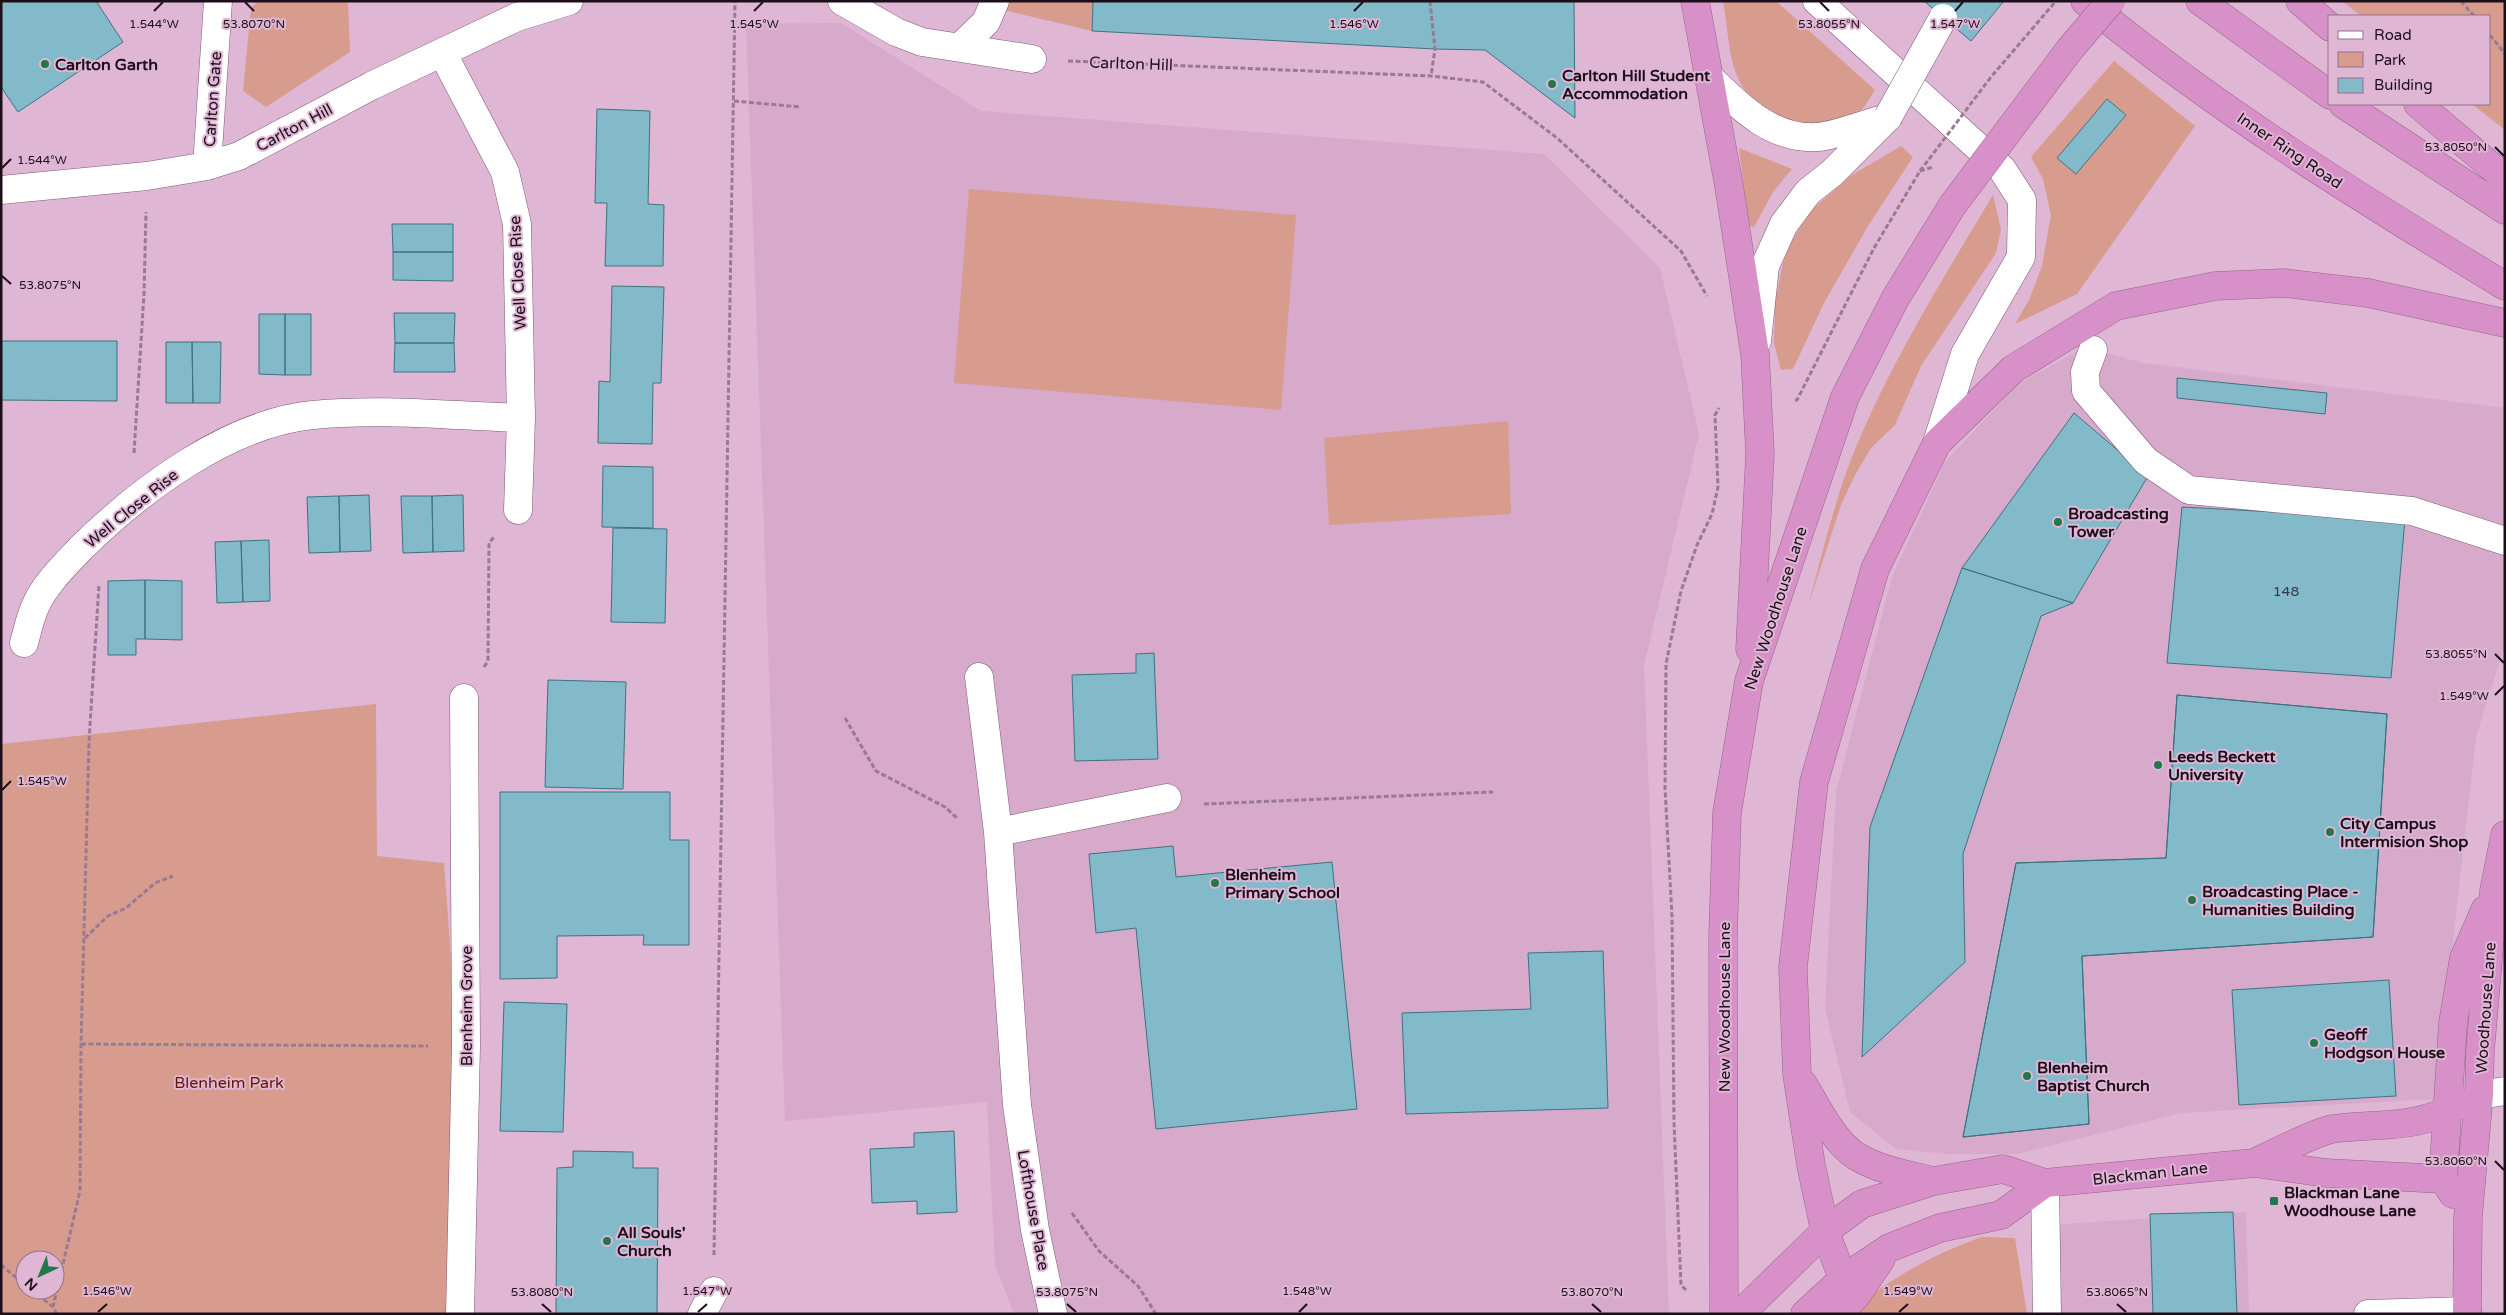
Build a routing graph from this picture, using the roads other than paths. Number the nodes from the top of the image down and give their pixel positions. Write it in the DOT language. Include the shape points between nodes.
graph roads {
  1 [pos="218,1"];
  2 [pos="569,1"];
  3 [pos="842,1"];
  4 [pos="995,1"];
  5 [pos="1694,1"];
  6 [pos="1817,1"];
  7 [pos="2085,1"];
  8 [pos="2111,1"];
  9 [pos="2200,1"];
  10 [pos="2300,1"];
  11 [pos="1943,18"];
  12 [pos="2328,25"];
  13 [pos="960,47"];
  14 [pos="443,54"];
  15 [pos="1032,59"];
  16 [pos="1710,78"];
  17 [pos="2328,94"];
  18 [pos="2345,105"];
  19 [pos="2419,105"];
  20 [pos="1888,118"];
  21 [pos="207,166"];
  22 [pos="2505,178"];
  23 [pos="1,190"];
  24 [pos="2505,210"];
  25 [pos="2505,286"];
  26 [pos="2505,323"];
  27 [pos="2093,350"];
  28 [pos="1755,354"];
  29 [pos="522,418"];
  30 [pos="1937,443"];
  31 [pos="518,510"];
  32 [pos="2505,541"];
  33 [pos="24,643"];
  34 [pos="978,677"];
  35 [pos="1749,681"];
  36 [pos="464,698"];
  37 [pos="1167,798"];
  38 [pos="2505,835"];
  39 [pos="999,844"];
  40 [pos="2494,891"];
  41 [pos="1797,1074"];
  42 [pos="2492,1093"];
  43 [pos="2448,1112"];
  44 [pos="2254,1163"];
  45 [pos="2443,1179"];
  46 [pos="1934,1181"];
  47 [pos="2045,1184"];
  48 [pos="2468,1217"];
  49 [pos="1825,1231"];
  50 [pos="1889,1248"];
  51 [pos="1842,1279"];
  52 [pos="2467,1312"];
  53 [pos="460,1314"];
  54 [pos="1053,1314"];
  55 [pos="1724,1314"];
  56 [pos="1740,1314"];
  57 [pos="1806,1314"];
  58 [pos="1837,1314"];
  59 [pos="2047,1314"];
  60 [pos="2368,1314"];
  1 -- 21 [label="street, Carlton Gate"];
  2 -- 14 [label="street, Carlton Hill" via="517,17"];
  3 -- 13 [label="street" via="896,32 922,42"];
  4 -- 13 [label="street" via="986,22"];
  5 -- 16 [label="highway"];
  6 -- 30 [label="street" via="2002,169 2022,200 2021,257 1966,354"];
  7 -- 25 [label="highway, Inner Ring Road" via="2140,46 2300,158"];
  8 -- 35 [label="highway, New Woodhouse Lane, bridge" via="2070,49 1952,206 1895,299 1845,397"];
  9 -- 17 [label="highway"];
  10 -- 12 [label="highway"];
  11 -- 20 [label="street, bridge"];
  13 -- 15 [label="street"];
  14 -- 21 [label="street, Carlton Hill" via="371,86 239,156"];
  14 -- 29 [label="street, Well Close Rise" via="505,172 518,224"];
  16 -- 20 [label="street" via="1746,112 1785,134 1817,137"];
  16 -- 28 [label="highway"];
  18 -- 24 [label="highway"];
  19 -- 22 [label="highway"];
  20 -- 28 [label="street" via="1808,192 1784,224 1765,266"];
  21 -- 23 [label="street, Carlton Hill" via="146,176"];
  26 -- 30 [label="highway" via="2368,294 2284,283 2215,286 2116,306 2014,369"];
  27 -- 32 [label="street" via="2085,372 2086,391 2146,461 2189,490 2412,511"];
  28 -- 35 [label="highway" via="1760,454"];
  29 -- 31 [label="street, Well Close Rise"];
  29 -- 33 [label="street, Well Close Rise" via="390,412 312,415 252,429 178,468 102,527 62,567 35,606"];
  30 -- 41 [label="highway" via="1874,570 1814,782 1793,967"];
  34 -- 39 [label="street, Lofthouse Place"];
  35 -- 55 [label="highway, New Woodhouse Lane" via="1727,823 1723,936"];
  36 -- 53 [label="street, Blenheim Grove" via="466,1046"];
  37 -- 39 [label="street"];
  38 -- 40 [label="highway, Woodhouse Lane"];
  39 -- 54 [label="street, Lofthouse Place" via="1017,1106 1035,1230"];
  40 -- 42 [label="highway, Woodhouse Lane" via="2480,1052"];
  40 -- 43 [label="highway, Woodhouse Lane" via="2464,958 2453,1023"];
  41 -- 46 [label="highway" via="1834,1134 1855,1155 1882,1168"];
  41 -- 49 [label="highway"];
  42 -- 43 [label="highway, Woodhouse Lane"];
  42 -- 48 [label="highway, Woodhouse Lane"];
  43 -- 44 [label="highway, Blackman Lane" via="2412,1124 2330,1129"];
  43 -- 45 [label="highway, Woodhouse Lane"];
  44 -- 45 [label="highway, Blackman Lane" via="2326,1172"];
  44 -- 47 [label="highway, Blackman Lane"];
  45 -- 48 [label="highway"];
  46 -- 47 [label="highway, Blackman Lane" via="2003,1170"];
  46 -- 49 [label="highway, Blackman Lane" via="1862,1204"];
  47 -- 50 [label="highway, Blackman Lane" via="2001,1215 1940,1228"];
  47 -- 59 [label="street"];
  48 -- 52 [label="highway, Woodhouse Lane"];
  49 -- 51 [label="highway"];
  49 -- 56 [label="highway, Blackman Lane"];
  50 -- 51 [label="highway, Blackman Lane"];
  50 -- 58 [label="highway" via="1856,1296"];
  51 -- 57 [label="highway, Blackman Lane"];
  52 -- 60 [label="street"];
}
